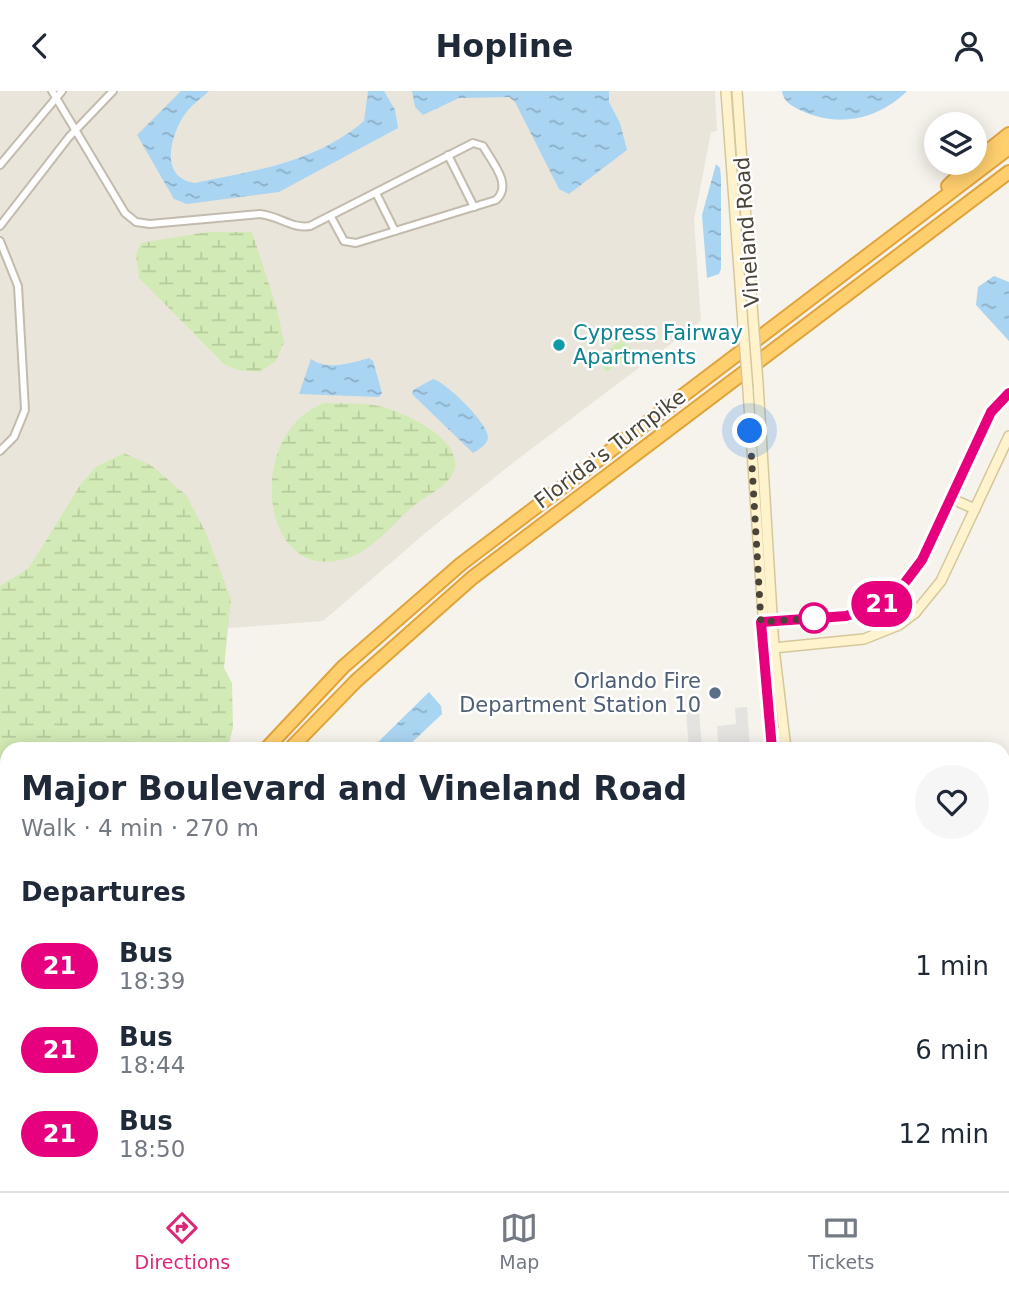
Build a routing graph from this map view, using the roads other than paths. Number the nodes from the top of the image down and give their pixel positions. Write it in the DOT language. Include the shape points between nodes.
graph roads {
  1 [pos="113,91"];
  2 [pos="726,91"];
  3 [pos="737,91"];
  4 [pos="57,93"];
  5 [pos="727,113"];
  6 [pos="738,113"];
  7 [pos="75,131"];
  8 [pos="1009,134"];
  9 [pos="1009,148"];
  10 [pos="987,152"];
  11 [pos="448,155"];
  12 [pos="0,165"];
  13 [pos="1009,172"];
  14 [pos="961,175"];
  15 [pos="376,193"];
  16 [pos="474,207"];
  17 [pos="331,217"];
  18 [pos="915,219"];
  19 [pos="0,226"];
  20 [pos="395,231"];
  21 [pos="0,241"];
  22 [pos="1009,393"];
  23 [pos="1009,436"];
  24 [pos="0,451"];
  25 [pos="950,498"];
  26 [pos="975,509"];
  27 [pos="897,593"];
  28 [pos="915,613"];
  29 [pos="772,621"];
  30 [pos="761,622"];
  31 [pos="774,648"];
  32 [pos="763,649"];
  33 [pos="767,699"];
  34 [pos="272,742"];
  35 [pos="297,742"];
  36 [pos="771,742"];
  37 [pos="776,742"];
  38 [pos="785,742"];
  1 -- 7 [label="street"];
  2 -- 5 [label="street, Vineland Road"];
  3 -- 6 [label="street, Vineland Road"];
  4 -- 7 [label="street"];
  4 -- 12 [label="street"];
  5 -- 6 [label="street"];
  5 -- 30 [label="street, Vineland Road, bridge"];
  6 -- 29 [label="street, Vineland Road, bridge"];
  7 -- 17 [label="street" via="125,213 136,222 260,214 302,227"];
  7 -- 19 [label="street"];
  8 -- 10 [label="highway"];
  9 -- 18 [label="highway, Florida's Turnpike"];
  11 -- 15 [label="street"];
  11 -- 16 [label="street"];
  11 -- 16 [label="street" via="478,143 503,182 500,197"];
  13 -- 35 [label="highway, Florida's Turnpike" via="472,579 355,681"];
  14 -- 18 [label="highway"];
  15 -- 17 [label="street"];
  15 -- 20 [label="street"];
  16 -- 20 [label="street"];
  17 -- 20 [label="street" via="349,243"];
  18 -- 34 [label="highway, Florida's Turnpike" via="460,564 343,667"];
  21 -- 24 [label="street" via="18,286 25,410 14,437"];
  22 -- 25 [label="street" via="991,412"];
  23 -- 26 [label="street"];
  25 -- 26 [label="street"];
  25 -- 27 [label="street" via="922,560"];
  26 -- 28 [label="street" via="941,581"];
  27 -- 28 [label="street"];
  27 -- 29 [label="street" via="883,604 846,616"];
  28 -- 31 [label="street" via="864,639"];
  29 -- 30 [label="street"];
  29 -- 31 [label="street, Vineland Road"];
  30 -- 32 [label="street, Vineland Road"];
  31 -- 32 [label="street"];
  31 -- 38 [label="street, Vineland Road"];
  32 -- 33 [label="street, Vineland Road"];
  33 -- 36 [label="street, Vineland Road"];
  33 -- 37 [label="street"];
}
